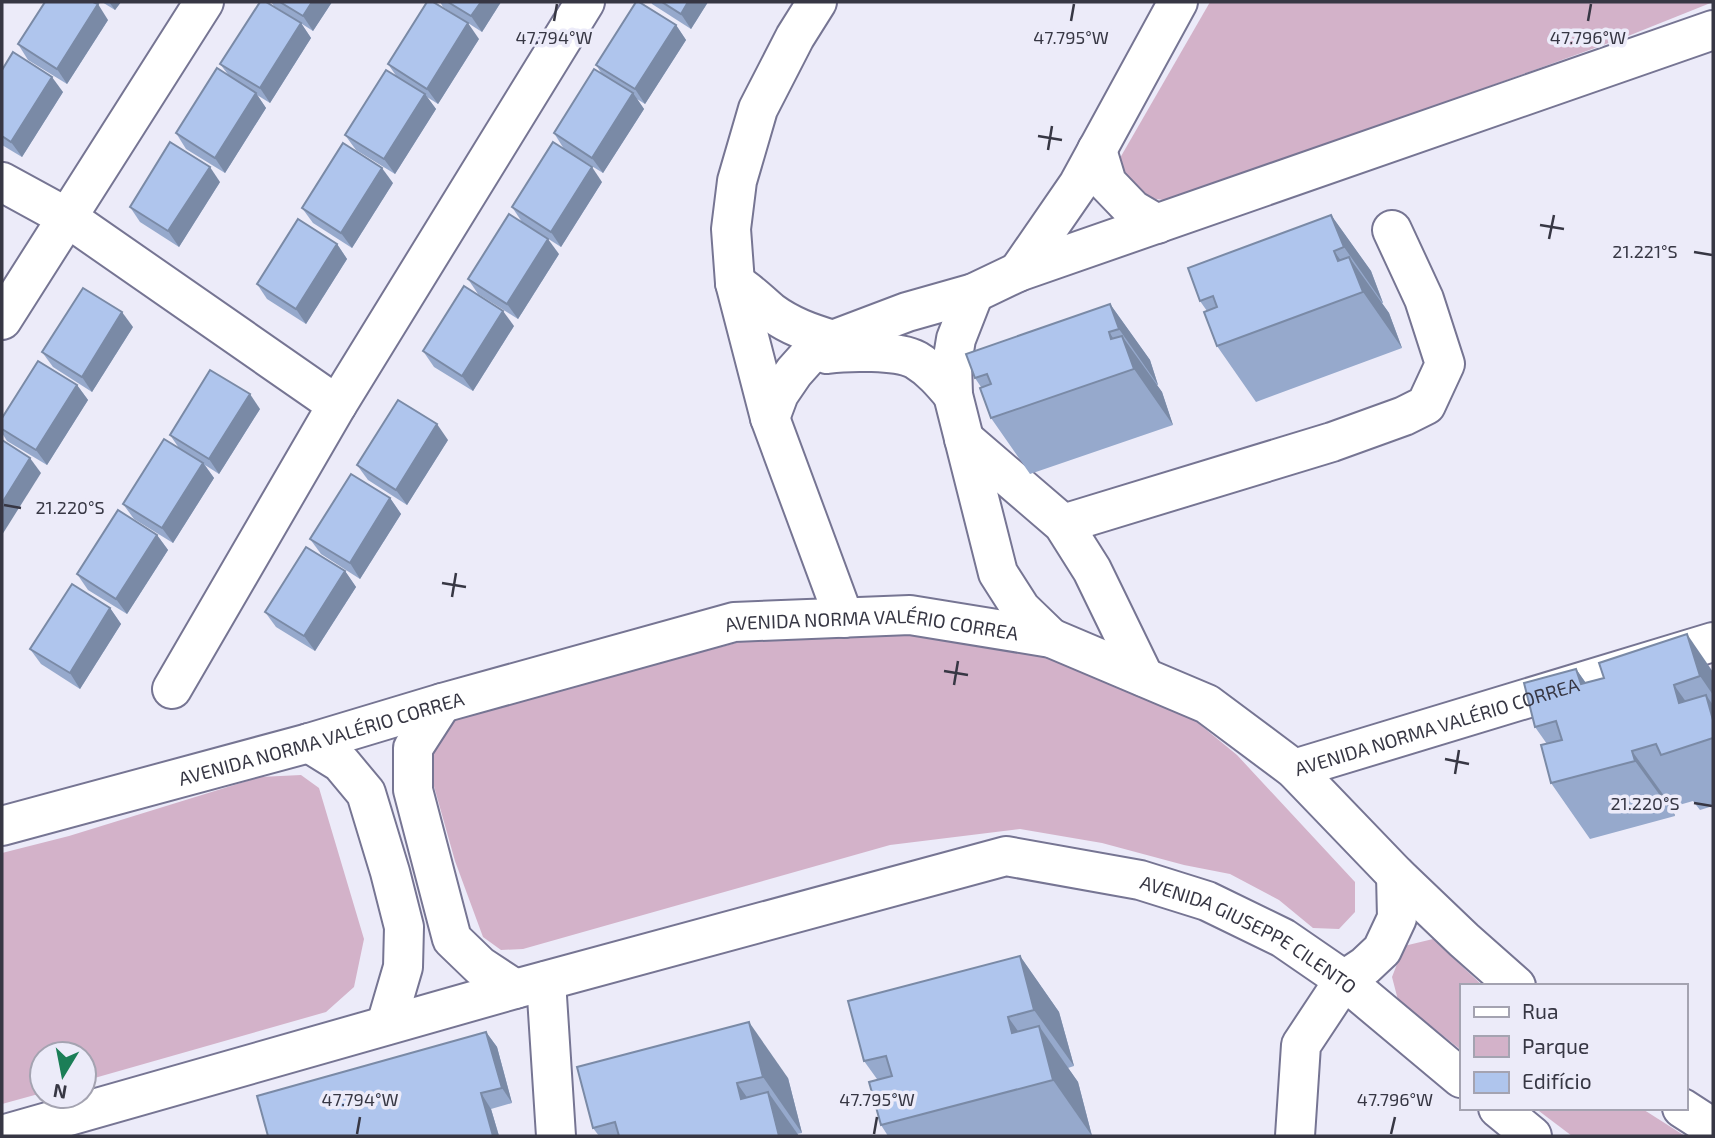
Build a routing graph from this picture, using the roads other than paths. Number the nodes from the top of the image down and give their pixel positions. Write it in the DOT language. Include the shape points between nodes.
graph roads {
  1 [pos="204,2"];
  2 [pos="584,2"];
  3 [pos="817,2"];
  4 [pos="1178,2"];
  5 [pos="1713,30"];
  6 [pos="1097,150"];
  7 [pos="2,182"];
  8 [pos="68,218"];
  9 [pos="1157,224"];
  10 [pos="1392,230"];
  11 [pos="1018,272"];
  12 [pos="736,283"];
  13 [pos="974,293"];
  14 [pos="2,320"];
  15 [pos="819,349"];
  16 [pos="953,395"];
  17 [pos="337,405"];
  18 [pos="770,418"];
  19 [pos="964,439"];
  20 [pos="1063,524"];
  21 [pos="844,618"];
  22 [pos="1051,638"];
  23 [pos="1713,642"];
  24 [pos="1144,677"];
  25 [pos="172,689"];
  26 [pos="442,703"];
  27 [pos="309,743"];
  28 [pos="1294,769"];
  29 [pos="2,826"];
  30 [pos="1396,875"];
  31 [pos="1344,980"];
  32 [pos="1514,984"];
  33 [pos="531,985"];
  34 [pos="386,1026"];
  35 [pos="1460,1076"];
  36 [pos="1500,1110"];
  37 [pos="1685,1110"];
  38 [pos="1713,1128"];
  39 [pos="2,1135"];
  40 [pos="556,1136"];
  41 [pos="1295,1136"];
  42 [pos="1532,1136"];
  1 -- 8 [label="street"];
  2 -- 17 [label="street"];
  3 -- 12 [label="street" via="758,109 747,145 731,229"];
  4 -- 6 [label="street"];
  5 -- 9 [label="street"];
  6 -- 9 [label="street" via="1107,183 1133,210"];
  6 -- 11 [label="street"];
  7 -- 8 [label="street"];
  8 -- 14 [label="street"];
  8 -- 17 [label="street"];
  9 -- 11 [label="street"];
  10 -- 20 [label="street" via="1424,299 1444,365 1426,405 1332,442"];
  11 -- 13 [label="street"];
  12 -- 15 [label="street"];
  12 -- 18 [label="street"];
  13 -- 15 [label="street" via="907,312"];
  13 -- 16 [label="street" via="956,339"];
  15 -- 16 [label="street" via="832,354 874,352 914,359"];
  15 -- 18 [label="street" via="779,394"];
  16 -- 19 [label="street"];
  17 -- 25 [label="street"];
  18 -- 21 [label="street"];
  19 -- 20 [label="street"];
  19 -- 22 [label="street" via="998,573 1021,608"];
  20 -- 24 [label="street" via="1092,570"];
  21 -- 22 [label="street, AVENIDA NORMA VALÉRIO CORREA" via="909,615"];
  21 -- 26 [label="street, AVENIDA NORMA VALÉRIO CORREA" via="734,622"];
  22 -- 24 [label="street, AVENIDA NORMA VALÉRIO CORREA"];
  23 -- 28 [label="street, AVENIDA NORMA VALÉRIO CORREA"];
  24 -- 28 [label="street, AVENIDA NORMA VALÉRIO CORREA" via="1207,704"];
  26 -- 27 [label="street, AVENIDA NORMA VALÉRIO CORREA"];
  26 -- 33 [label="street" via="414,748 413,790 452,939 480,967"];
  27 -- 29 [label="street, AVENIDA NORMA VALÉRIO CORREA"];
  27 -- 34 [label="street" via="341,763 366,793 393,883 404,927 403,967"];
  28 -- 30 [label="street"];
  30 -- 31 [label="street" via="1397,918 1382,950"];
  30 -- 32 [label="street"];
  31 -- 33 [label="street, AVENIDA GIUSEPPE CILENTO" via="1283,938 1207,901 1140,880 1006,856"];
  31 -- 35 [label="street, AVENIDA GIUSEPPE CILENTO"];
  31 -- 41 [label="street" via="1301,1045"];
  33 -- 34 [label="street"];
  33 -- 40 [label="street"];
  34 -- 39 [label="street"];
  36 -- 42 [label="street"];
  37 -- 38 [label="street"];
}
